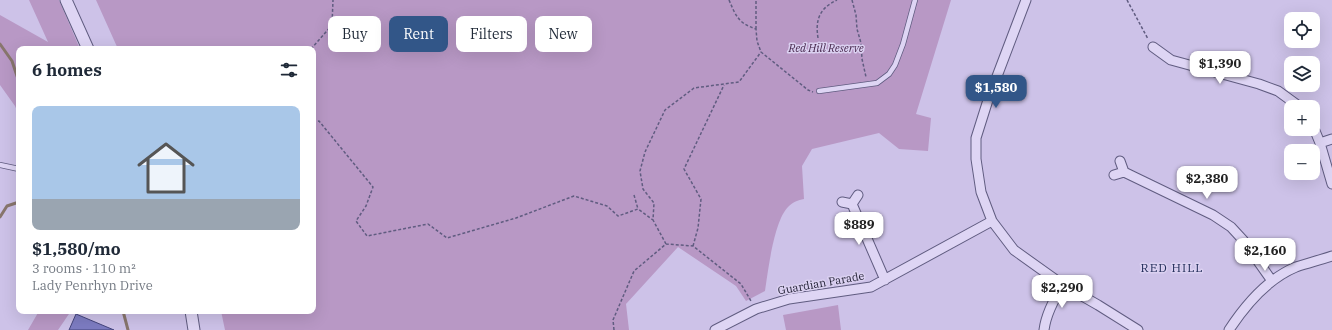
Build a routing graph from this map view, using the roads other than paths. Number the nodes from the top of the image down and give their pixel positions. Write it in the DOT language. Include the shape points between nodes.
graph roads {
  1 [pos="66,0"];
  2 [pos="915,0"];
  3 [pos="1026,0"];
  4 [pos="87,46"];
  5 [pos="1153,47"];
  6 [pos="819,91"];
  7 [pos="1290,100"];
  8 [pos="1317,136"];
  9 [pos="1332,139"];
  10 [pos="1320,143"];
  11 [pos="1120,161"];
  12 [pos="0,165"];
  13 [pos="16,168"];
  14 [pos="1124,172"];
  15 [pos="1114,175"];
  16 [pos="1332,184"];
  17 [pos="858,195"];
  18 [pos="842,202"];
  19 [pos="852,204"];
  20 [pos="992,222"];
  21 [pos="1332,256"];
  22 [pos="885,280"];
  23 [pos="1272,280"];
  24 [pos="1063,286"];
  25 [pos="191,314"];
  26 [pos="194,330"];
  27 [pos="715,330"];
  28 [pos="1044,330"];
  29 [pos="1138,330"];
  30 [pos="1229,330"];
  1 -- 4 [label="street"];
  2 -- 6 [label="lane" via="895,65 889,74 877,83"];
  3 -- 20 [label="street" via="976,138 981,192"];
  5 -- 7 [label="street" via="1171,60 1259,84 1278,91"];
  8 -- 10 [label="street"];
  9 -- 10 [label="street"];
  10 -- 16 [label="street"];
  11 -- 14 [label="street"];
  12 -- 13 [label="lane"];
  14 -- 15 [label="street"];
  14 -- 23 [label="street" via="1213,215 1231,227"];
  17 -- 19 [label="street"];
  18 -- 19 [label="street"];
  19 -- 22 [label="street"];
  20 -- 22 [label="street, Guardian Parade"];
  20 -- 24 [label="street" via="1014,250"];
  21 -- 23 [label="street" via="1296,267"];
  22 -- 27 [label="street, Guardian Parade" via="871,287 789,300 756,309"];
  23 -- 30 [label="street" via="1254,297"];
  24 -- 28 [label="street" via="1055,298"];
  24 -- 29 [label="street"];
  25 -- 26 [label="street"];
}
